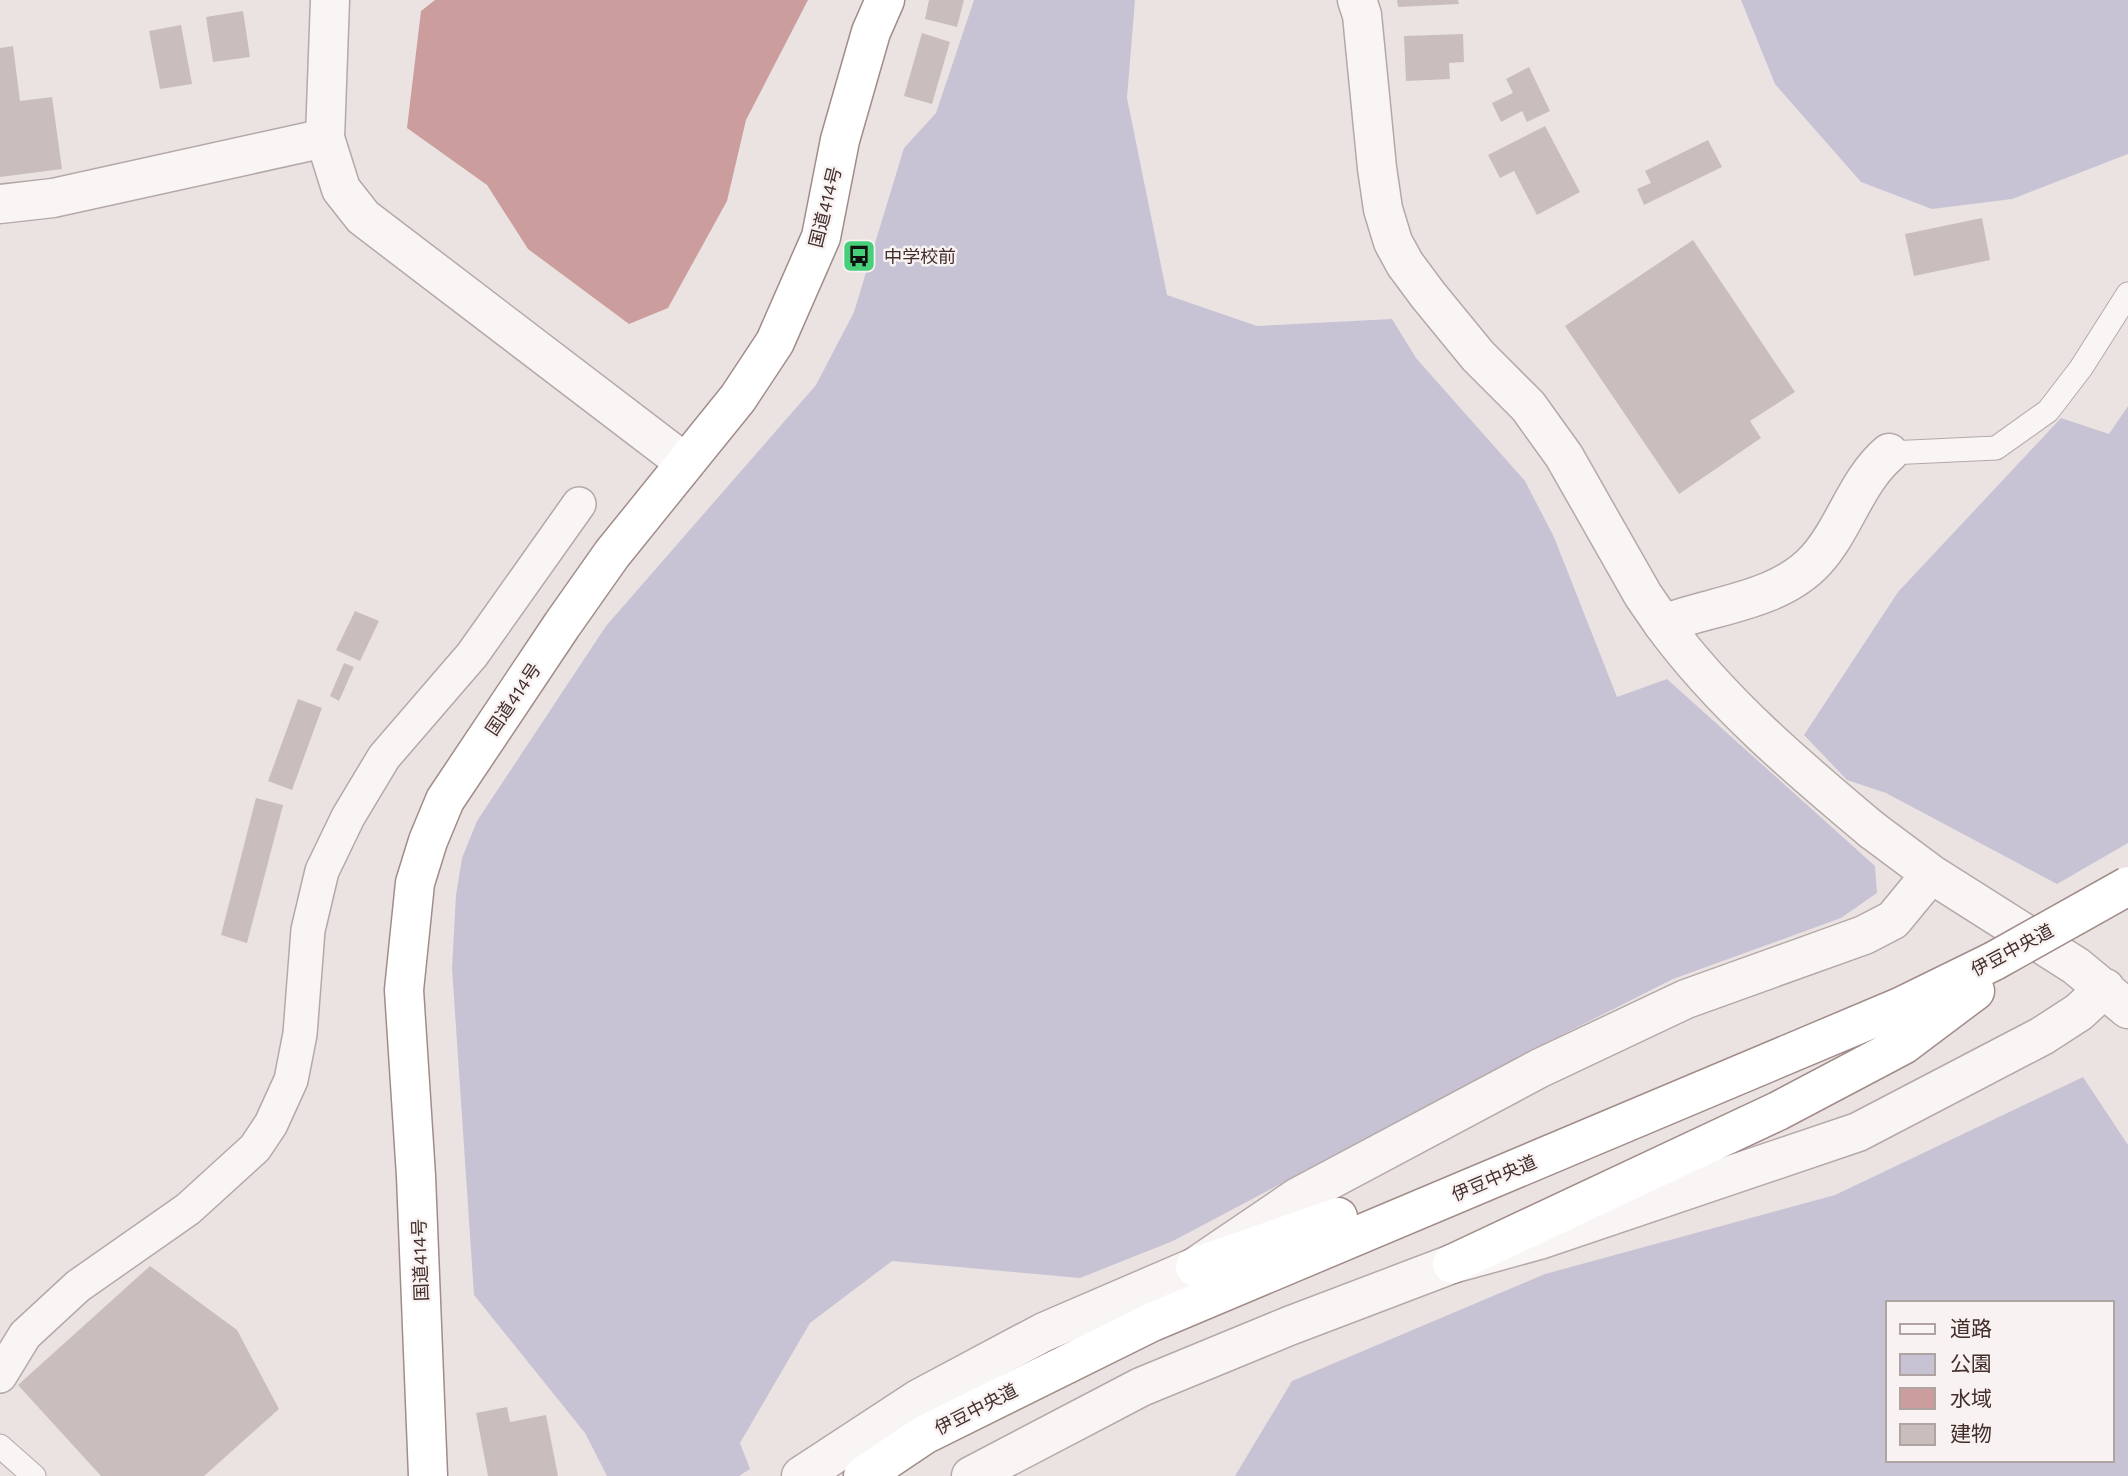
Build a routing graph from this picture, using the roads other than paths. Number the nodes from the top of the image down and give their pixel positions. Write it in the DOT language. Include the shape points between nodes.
graph roads {
  1 [pos="330,0"];
  2 [pos="885,0"];
  3 [pos="1357,0"];
  4 [pos="325,138"];
  5 [pos="0,204"];
  6 [pos="2128,294"];
  7 [pos="1889,453"];
  8 [pos="684,462"];
  9 [pos="579,504"];
  10 [pos="1663,624"];
  11 [pos="1931,874"];
  12 [pos="2128,886"];
  13 [pos="2128,905"];
  14 [pos="1992,975"];
  15 [pos="2116,999"];
  16 [pos="1726,1081"];
  17 [pos="1452,1264"];
  18 [pos="1195,1266"];
  19 [pos="0,1376"];
  20 [pos="0,1446"];
  21 [pos="34,1476"];
  22 [pos="428,1476"];
  23 [pos="801,1476"];
  24 [pos="863,1476"];
  25 [pos="901,1476"];
  26 [pos="971,1476"];
  1 -- 4 [label="street"];
  2 -- 8 [label="highway, 国道414号" via="871,32 840,140 816,249 775,342 738,398"];
  3 -- 10 [label="street" via="1381,195 1393,242 1428,295 1528,407 1564,456"];
  4 -- 5 [label="street" via="53,198"];
  4 -- 8 [label="street" via="341,189 363,217"];
  6 -- 7 [label="lane" via="2048,411 1996,448"];
  7 -- 10 [label="street" via="1875,465 1816,560 1794,580 1764,594"];
  8 -- 22 [label="highway, 国道414号" via="612,554 444,800 415,883 404,990"];
  9 -- 19 [label="street" via="472,655 384,757 348,817 319,883 308,930 298,1046 291,1080 271,1124 255,1148 188,1209 78,1286 25,1335"];
  10 -- 11 [label="street" via="1688,658 1779,748 1872,830"];
  11 -- 15 [label="street" via="2076,965"];
  11 -- 18 [label="street" via="1893,920 1617,1029 1298,1197"];
  12 -- 14 [label="highway, 伊豆中央道, bridge"];
  13 -- 14 [label="highway, 伊豆中央道"];
  14 -- 16 [label="highway, 伊豆中央道" via="1900,1007"];
  14 -- 17 [label="highway" via="1903,1045 1847,1075"];
  14 -- 25 [label="highway, 伊豆中央道" via="1114,1359"];
  15 -- 17 [label="street" via="2079,1012 2042,1036 1857,1132 1539,1240"];
  16 -- 18 [label="highway" via="1553,1133 1377,1203"];
  16 -- 24 [label="highway, 伊豆中央道" via="1152,1322 924,1435"];
  17 -- 26 [label="street" via="1141,1387"];
  18 -- 23 [label="street" via="1044,1332 920,1398"];
  20 -- 21 [label="lane"];
}
